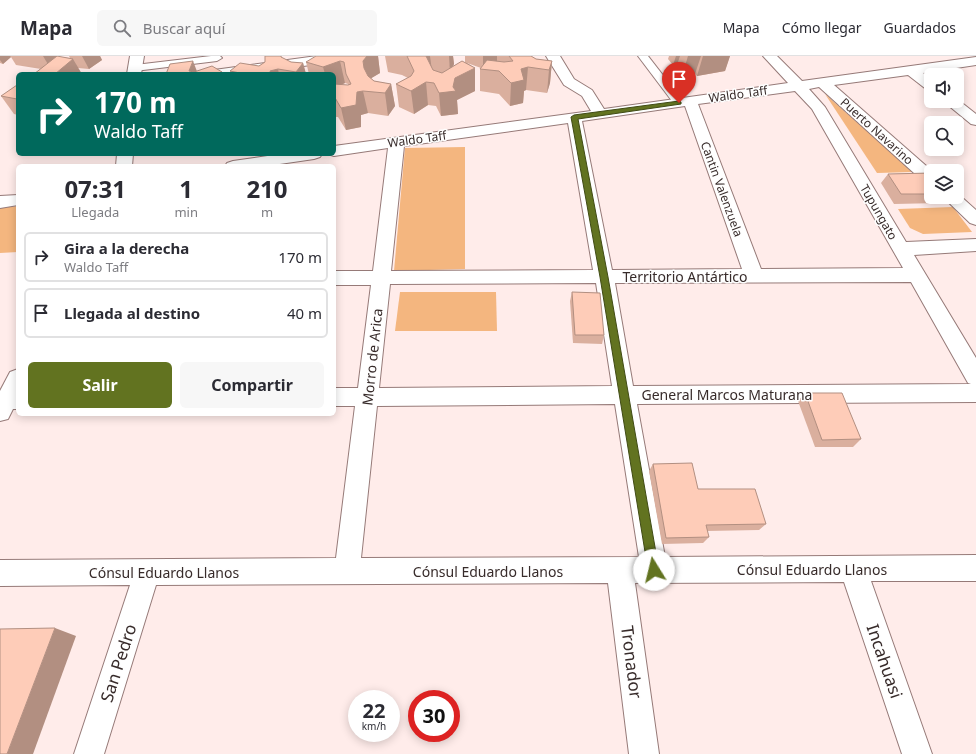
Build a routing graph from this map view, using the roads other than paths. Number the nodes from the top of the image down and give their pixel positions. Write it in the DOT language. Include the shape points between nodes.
graph roads {
  1 [pos="347,56"];
  2 [pos="553,56"];
  3 [pos="643,56"];
  4 [pos="770,56"];
  5 [pos="216,58"];
  6 [pos="976,61"];
  7 [pos="135,66"];
  8 [pos="912,66"];
  9 [pos="229,72"];
  10 [pos="924,79"];
  11 [pos="822,83"];
  12 [pos="799,86"];
  13 [pos="684,102"];
  14 [pos="959,108"];
  15 [pos="600,114"];
  16 [pos="574,117"];
  17 [pos="976,121"];
  18 [pos="397,142"];
  19 [pos="336,151"];
  20 [pos="300,156"];
  21 [pos="246,164"];
  22 [pos="924,173"];
  23 [pos="16,200"];
  24 [pos="0,202"];
  25 [pos="959,204"];
  26 [pos="976,219"];
  27 [pos="976,245"];
  28 [pos="900,249"];
  29 [pos="916,275"];
  30 [pos="754,276"];
  31 [pos="604,277"];
  32 [pos="336,278"];
  33 [pos="381,278"];
  34 [pos="976,377"];
  35 [pos="16,382"];
  36 [pos="976,392"];
  37 [pos="624,395"];
  38 [pos="367,397"];
  39 [pos="336,398"];
  40 [pos="6,403"];
  41 [pos="853,568"];
  42 [pos="976,568"];
  43 [pos="620,570"];
  44 [pos="654,570"];
  45 [pos="148,572"];
  46 [pos="347,572"];
  47 [pos="0,574"];
  48 [pos="89,754"];
  49 [pos="644,754"];
  50 [pos="917,754"];
  1 -- 9 [label="street"];
  2 -- 15 [label="street" via="569,82 586,93"];
  3 -- 13 [label="lane"];
  4 -- 12 [label="street, Tupungato"];
  5 -- 7 [label="lane"];
  6 -- 8 [label="street, Waldo Taff"];
  8 -- 10 [label="street"];
  8 -- 11 [label="street, Waldo Taff"];
  11 -- 12 [label="street, Waldo Taff"];
  11 -- 22 [label="street, Puerto Navarino"];
  12 -- 13 [label="street, Waldo Taff"];
  12 -- 28 [label="street, Tupungato" via="818,107"];
  13 -- 15 [label="street, Waldo Taff"];
  13 -- 30 [label="street, Cantin Valenzuela"];
  14 -- 17 [label="street"];
  15 -- 16 [label="street, Waldo Taff"];
  16 -- 18 [label="street, Waldo Taff"];
  16 -- 31 [label="street"];
  18 -- 19 [label="street, Waldo Taff"];
  18 -- 33 [label="street, Morro de Arica"];
  20 -- 21 [label="street"];
  23 -- 24 [label="street"];
  25 -- 26 [label="street"];
  27 -- 28 [label="street"];
  28 -- 29 [label="street, Tupungato"];
  29 -- 30 [label="street, Territorio Antártico"];
  29 -- 34 [label="street, Tupungato"];
  30 -- 31 [label="street, Territorio Antártico"];
  31 -- 33 [label="street, Territorio Antártico"];
  31 -- 37 [label="street"];
  32 -- 33 [label="street, Territorio Antártico"];
  33 -- 38 [label="street, Morro de Arica"];
  35 -- 40 [label="street"];
  36 -- 37 [label="street, General Marcos Maturana"];
  37 -- 38 [label="street, General Marcos Maturana"];
  37 -- 44 [label="street"];
  38 -- 39 [label="street, General Marcos Maturana"];
  38 -- 46 [label="street, Morro de Arica"];
  41 -- 42 [label="street, Cónsul Eduardo Llanos"];
  41 -- 44 [label="street, Cónsul Eduardo Llanos"];
  41 -- 50 [label="street, Incahuasi"];
  43 -- 44 [label="street, Cónsul Eduardo Llanos"];
  43 -- 46 [label="street, Cónsul Eduardo Llanos"];
  43 -- 49 [label="street, Tronador"];
  45 -- 46 [label="street, Cónsul Eduardo Llanos"];
  45 -- 47 [label="street, Cónsul Eduardo Llanos"];
  45 -- 48 [label="street, San Pedro"];
}
